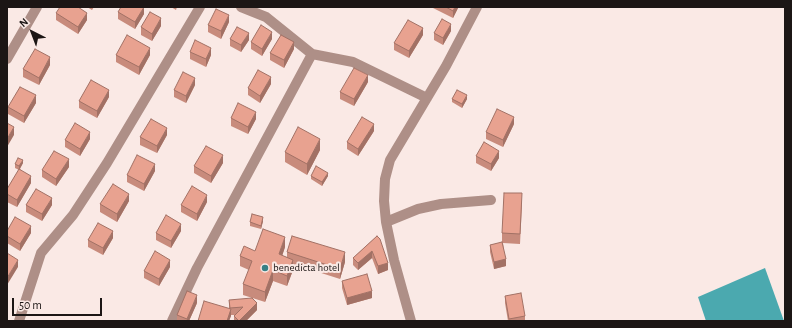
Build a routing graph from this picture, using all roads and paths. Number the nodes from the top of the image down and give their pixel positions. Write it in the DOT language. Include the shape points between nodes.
graph roads {
  1 [pos="37,7"];
  2 [pos="200,7"];
  3 [pos="241,7"];
  4 [pos="477,7"];
  5 [pos="312,54"];
  6 [pos="7,59"];
  7 [pos="426,98"];
  8 [pos="491,200"];
  9 [pos="386,222"];
  10 [pos="19,321"];
  11 [pos="172,321"];
  12 [pos="411,321"];
  1 -- 6 [label="street"];
  2 -- 10 [label="street" via="107,163 73,215 41,253"];
  3 -- 5 [label="street" via="266,18"];
  4 -- 7 [label="street"];
  5 -- 7 [label="street" via="353,62"];
  5 -- 11 [label="street" via="201,261"];
  7 -- 9 [label="street" via="390,160 385,179"];
  8 -- 9 [label="street" via="441,204 418,209"];
  9 -- 12 [label="street"];
}
